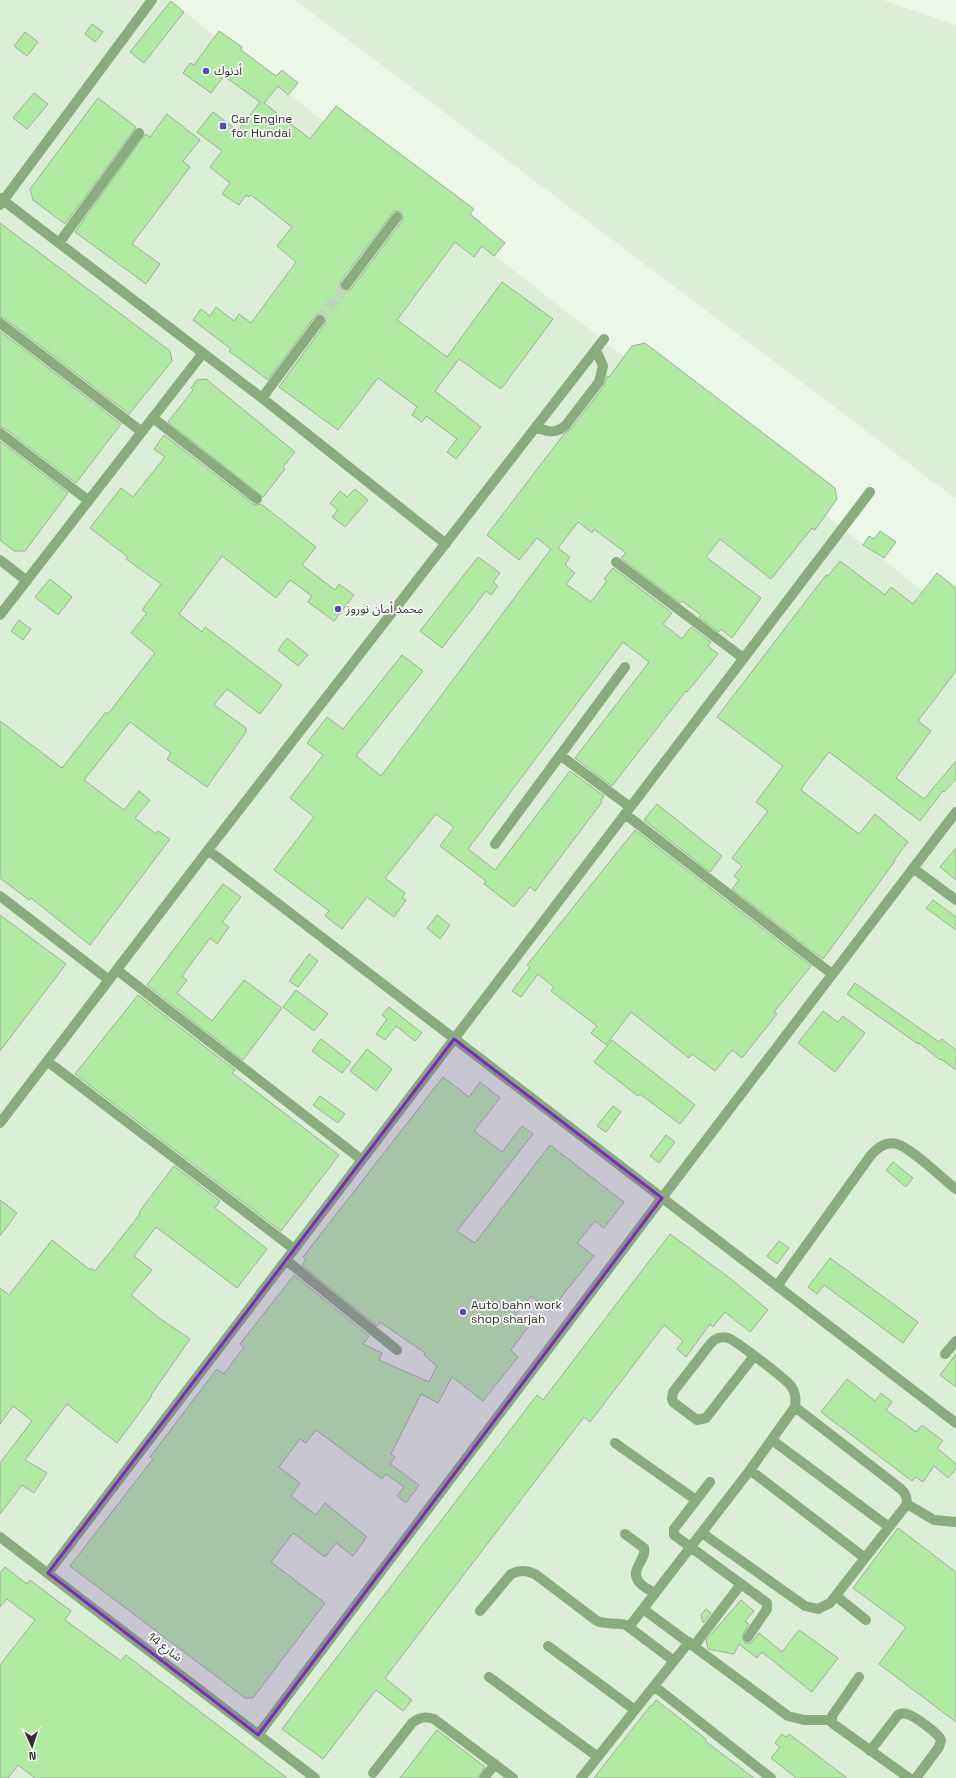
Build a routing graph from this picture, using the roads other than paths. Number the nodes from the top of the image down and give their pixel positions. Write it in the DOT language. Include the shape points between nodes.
graph roads {
  1 [pos="152,0"];
  2 [pos="139,133"];
  3 [pos="1,201"];
  4 [pos="397,217"];
  5 [pos="59,243"];
  6 [pos="346,285"];
  7 [pos="320,320"];
  8 [pos="0,323"];
  9 [pos="604,339"];
  10 [pos="596,350"];
  11 [pos="203,353"];
  12 [pos="262,398"];
  13 [pos="153,418"];
  14 [pos="536,428"];
  15 [pos="142,432"];
  16 [pos="0,433"];
  17 [pos="870,492"];
  18 [pos="257,500"];
  19 [pos="89,501"];
  20 [pos="446,544"];
  21 [pos="0,560"];
  22 [pos="616,562"];
  23 [pos="27,581"];
  24 [pos="0,615"];
  25 [pos="743,658"];
  26 [pos="625,667"];
  27 [pos="560,755"];
  28 [pos="627,811"];
  29 [pos="956,812"];
  30 [pos="495,844"];
  31 [pos="208,850"];
  32 [pos="913,868"];
  33 [pos="0,896"];
  34 [pos="956,900"];
  35 [pos="117,970"];
  36 [pos="832,974"];
  37 [pos="109,980"];
  38 [pos="454,1039"];
  39 [pos="47,1061"];
  40 [pos="0,1123"];
  41 [pos="362,1160"];
  42 [pos="956,1189"];
  43 [pos="662,1198"];
  44 [pos="294,1249"];
  45 [pos="286,1260"];
  46 [pos="777,1286"];
  47 [pos="956,1341"];
  48 [pos="397,1350"];
  49 [pos="945,1354"];
  50 [pos="754,1356"];
  51 [pos="795,1407"];
  52 [pos="956,1424"];
  53 [pos="772,1440"];
  54 [pos="615,1442"];
  55 [pos="750,1470"];
  56 [pos="710,1482"];
  57 [pos="696,1500"];
  58 [pos="907,1504"];
  59 [pos="956,1522"];
  60 [pos="889,1527"];
  61 [pos="702,1533"];
  62 [pos="625,1534"];
  63 [pos="0,1537"];
  64 [pos="690,1548"];
  65 [pos="865,1558"];
  66 [pos="48,1573"];
  67 [pos="741,1584"];
  68 [pos="655,1594"];
  69 [pos="836,1596"];
  70 [pos="644,1609"];
  71 [pos="480,1611"];
  72 [pos="866,1620"];
  73 [pos="630,1627"];
  74 [pos="748,1637"];
  75 [pos="691,1644"];
  76 [pos="548,1646"];
  77 [pos="674,1661"];
  78 [pos="489,1677"];
  79 [pos="859,1677"];
  80 [pos="654,1686"];
  81 [pos="635,1710"];
  82 [pos="831,1720"];
  83 [pos="258,1735"];
  84 [pos="870,1751"];
  85 [pos="598,1757"];
  86 [pos="495,1764"];
  87 [pos="374,1773"];
  88 [pos="314,1778"];
  89 [pos="484,1778"];
  90 [pos="513,1778"];
  91 [pos="581,1778"];
  92 [pos="771,1778"];
  93 [pos="909,1778"];
  94 [pos="916,1778"];
  1 -- 3 [label="street"];
  2 -- 5 [label="street"];
  3 -- 5 [label="street"];
  4 -- 6 [label="street"];
  5 -- 11 [label="street"];
  7 -- 12 [label="street"];
  8 -- 15 [label="street"];
  9 -- 10 [label="street"];
  10 -- 14 [label="street"];
  10 -- 14 [label="street" via="603,366 601,378 566,426 552,433"];
  11 -- 12 [label="street"];
  11 -- 13 [label="street"];
  12 -- 20 [label="street"];
  13 -- 15 [label="street"];
  13 -- 18 [label="street"];
  14 -- 20 [label="street"];
  15 -- 19 [label="street"];
  16 -- 19 [label="street"];
  17 -- 25 [label="street"];
  19 -- 23 [label="street"];
  20 -- 31 [label="street"];
  21 -- 23 [label="street"];
  22 -- 25 [label="street"];
  23 -- 24 [label="street"];
  25 -- 28 [label="street"];
  26 -- 27 [label="street"];
  27 -- 28 [label="street"];
  27 -- 30 [label="street"];
  28 -- 36 [label="street"];
  28 -- 38 [label="street"];
  29 -- 32 [label="street"];
  31 -- 35 [label="street"];
  31 -- 38 [label="street"];
  32 -- 34 [label="street"];
  32 -- 36 [label="street"];
  33 -- 37 [label="street"];
  35 -- 37 [label="street"];
  35 -- 41 [label="street"];
  36 -- 43 [label="street"];
  37 -- 39 [label="street"];
  38 -- 41 [label="street"];
  38 -- 43 [label="street"];
  39 -- 40 [label="street"];
  39 -- 44 [label="street"];
  41 -- 44 [label="street"];
  42 -- 46 [label="street" via="902,1146 890,1143 879,1147"];
  43 -- 46 [label="street"];
  43 -- 83 [label="street"];
  44 -- 45 [label="street"];
  45 -- 48 [label="street"];
  45 -- 66 [label="street"];
  46 -- 52 [label="street"];
  47 -- 49 [label="street"];
  50 -- 50 [label="street" via="733,1340 716,1339 673,1392 673,1402 697,1420 706,1418"];
  50 -- 51 [label="street" via="791,1385 796,1399"];
  51 -- 53 [label="street"];
  51 -- 58 [label="street" via="901,1489 907,1498"];
  53 -- 55 [label="street"];
  53 -- 60 [label="street"];
  54 -- 57 [label="street"];
  55 -- 61 [label="street"];
  55 -- 65 [label="street"];
  56 -- 57 [label="street"];
  57 -- 64 [label="street" via="673,1532 675,1537"];
  58 -- 59 [label="street" via="934,1520"];
  58 -- 60 [label="street"];
  60 -- 65 [label="street"];
  61 -- 64 [label="street"];
  61 -- 69 [label="street" via="811,1609 825,1608"];
  62 -- 68 [label="street" via="644,1548 636,1568 637,1578"];
  63 -- 66 [label="street, شارع 14"];
  64 -- 67 [label="street"];
  64 -- 68 [label="street"];
  65 -- 69 [label="street"];
  66 -- 83 [label="street, شارع 14"];
  67 -- 74 [label="street" via="768,1606"];
  67 -- 75 [label="street"];
  68 -- 70 [label="street"];
  69 -- 72 [label="street"];
  70 -- 73 [label="street"];
  70 -- 75 [label="street"];
  71 -- 73 [label="street" via="511,1574 523,1570 535,1574 597,1621"];
  73 -- 77 [label="street"];
  75 -- 77 [label="street"];
  75 -- 82 [label="street" via="788,1716 804,1720"];
  76 -- 81 [label="street"];
  77 -- 80 [label="street"];
  78 -- 85 [label="street"];
  79 -- 82 [label="street"];
  80 -- 81 [label="street"];
  80 -- 92 [label="street"];
  81 -- 85 [label="street"];
  82 -- 84 [label="street" via="834,1726"];
  83 -- 88 [label="street, شارع 14"];
  84 -- 93 [label="street"];
  84 -- 94 [label="street" via="898,1715 910,1714 937,1734 941,1740 939,1747"];
  85 -- 91 [label="street"];
  86 -- 87 [label="street" via="434,1719 422,1717 412,1723"];
  86 -- 89 [label="street"];
  86 -- 90 [label="street"];
}
